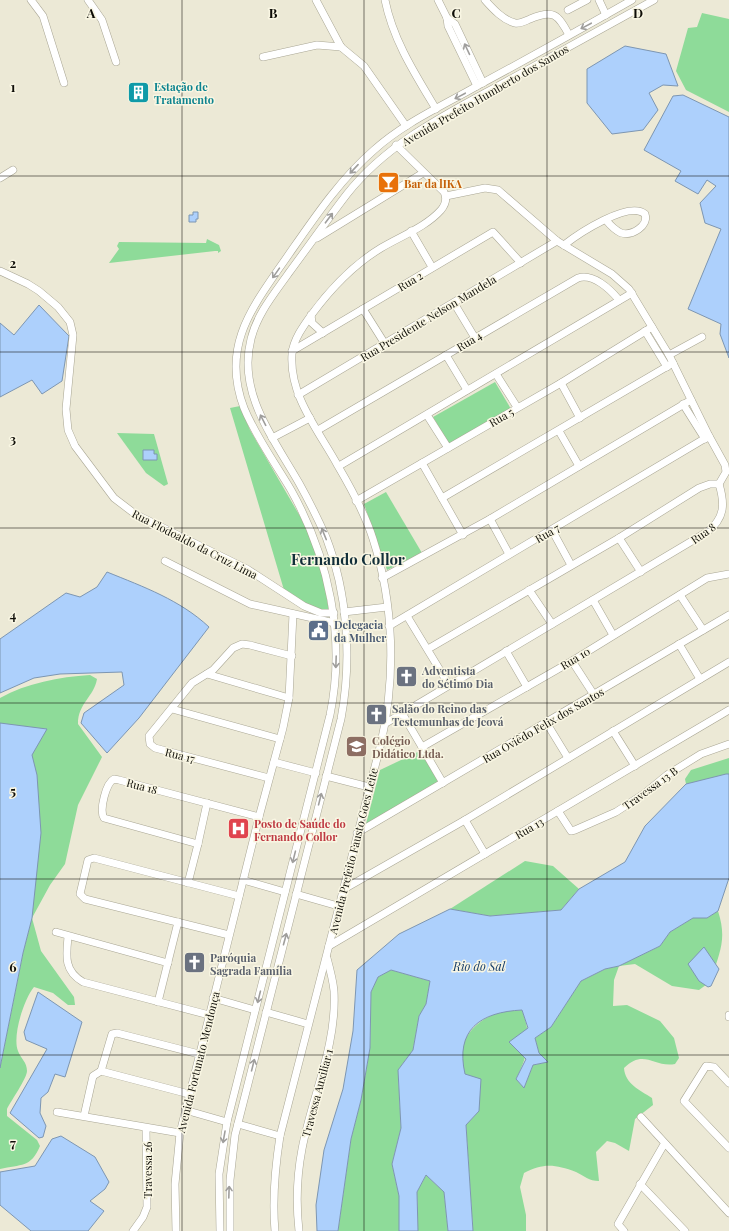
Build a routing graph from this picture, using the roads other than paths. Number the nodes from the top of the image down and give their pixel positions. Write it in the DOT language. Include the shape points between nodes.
graph roads {
  1 [pos="31,0"];
  2 [pos="88,0"];
  3 [pos="316,0"];
  4 [pos="385,0"];
  5 [pos="438,0"];
  6 [pos="485,0"];
  7 [pos="587,0"];
  8 [pos="599,0"];
  9 [pos="632,0"];
  10 [pos="654,0"];
  11 [pos="568,10"];
  12 [pos="606,15"];
  13 [pos="569,35"];
  14 [pos="341,46"];
  15 [pos="263,57"];
  16 [pos="116,62"];
  17 [pos="497,75"];
  18 [pos="64,83"];
  19 [pos="503,83"];
  20 [pos="480,85"];
  21 [pos="436,109"];
  22 [pos="406,126"];
  23 [pos="396,145"];
  24 [pos="13,170"];
  25 [pos="423,172"];
  26 [pos="0,178"];
  27 [pos="446,196"];
  28 [pos="606,220"];
  29 [pos="411,231"];
  30 [pos="312,241"];
  31 [pos="558,241"];
  32 [pos="564,245"];
  33 [pos="289,255"];
  34 [pos="298,261"];
  35 [pos="521,263"];
  36 [pos="432,267"];
  37 [pos="0,271"];
  38 [pos="632,293"];
  39 [pos="620,300"];
  40 [pos="454,303"];
  41 [pos="363,309"];
  42 [pos="311,315"];
  43 [pos="648,329"];
  44 [pos="323,333"];
  45 [pos="702,337"];
  46 [pos="475,338"];
  47 [pos="385,344"];
  48 [pos="292,351"];
  49 [pos="446,355"];
  50 [pos="669,355"];
  51 [pos="670,365"];
  52 [pos="496,374"];
  53 [pos="561,383"];
  54 [pos="468,390"];
  55 [pos="298,394"];
  56 [pos="691,400"];
  57 [pos="684,404"];
  58 [pos="517,408"];
  59 [pos="427,415"];
  60 [pos="310,418"];
  61 [pos="580,418"];
  62 [pos="318,430"];
  63 [pos="559,431"];
  64 [pos="707,437"];
  65 [pos="272,438"];
  66 [pos="448,448"];
  67 [pos="422,463"];
  68 [pos="339,466"];
  69 [pos="579,466"];
  70 [pos="719,484"];
  71 [pos="442,498"];
  72 [pos="356,502"];
  73 [pos="490,519"];
  74 [pos="552,530"];
  75 [pos="463,535"];
  76 [pos="619,538"];
  77 [pos="509,554"];
  78 [pos="165,562"];
  79 [pos="571,565"];
  80 [pos="641,572"];
  81 [pos="729,574"];
  82 [pos="382,578"];
  83 [pos="529,590"];
  84 [pos="680,595"];
  85 [pos="593,600"];
  86 [pos="387,607"];
  87 [pos="344,612"];
  88 [pos="334,613"];
  89 [pos="293,614"];
  90 [pos="729,615"];
  91 [pos="407,616"];
  92 [pos="335,623"];
  93 [pos="552,624"];
  94 [pos="389,626"];
  95 [pos="703,630"];
  96 [pos="614,635"];
  97 [pos="679,644"];
  98 [pos="428,649"];
  99 [pos="506,651"];
  100 [pos="292,656"];
  101 [pos="572,661"];
  102 [pos="729,662"];
  103 [pos="207,674"];
  104 [pos="700,679"];
  105 [pos="449,685"];
  106 [pos="527,687"];
  107 [pos="594,695"];
  108 [pos="289,698"];
  109 [pos="333,699"];
  110 [pos="344,704"];
  111 [pos="172,709"];
  112 [pos="729,710"];
  113 [pos="402,714"];
  114 [pos="546,722"];
  115 [pos="386,723"];
  116 [pos="613,731"];
  117 [pos="280,738"];
  118 [pos="729,744"];
  119 [pos="422,747"];
  120 [pos="568,758"];
  121 [pos="274,762"];
  122 [pos="635,766"];
  123 [pos="316,773"];
  124 [pos="326,776"];
  125 [pos="269,778"];
  126 [pos="442,783"];
  127 [pos="369,787"];
  128 [pos="207,803"];
  129 [pos="558,811"];
  130 [pos="259,817"];
  131 [pos="464,820"];
  132 [pos="357,833"];
  133 [pos="198,844"];
  134 [pos="485,854"];
  135 [pos="243,880"];
  136 [pos="188,882"];
  137 [pos="344,889"];
  138 [pos="285,892"];
  139 [pos="296,894"];
  140 [pos="239,896"];
  141 [pos="338,906"];
  142 [pos="178,922"];
  143 [pos="56,932"];
  144 [pos="229,935"];
  145 [pos="68,937"];
  146 [pos="329,946"];
  147 [pos="327,956"];
  148 [pos="168,963"];
  149 [pos="213,998"];
  150 [pos="158,1002"];
  151 [pos="255,1010"];
  152 [pos="266,1012"];
  153 [pos="209,1015"];
  154 [pos="308,1024"];
  155 [pos="199,1054"];
  156 [pos="101,1071"];
  157 [pos="729,1083"];
  158 [pos="189,1094"];
  159 [pos="185,1110"];
  160 [pos="57,1112"];
  161 [pos="84,1116"];
  162 [pos="641,1117"];
  163 [pos="227,1122"];
  164 [pos="238,1124"];
  165 [pos="146,1128"];
  166 [pos="180,1133"];
  167 [pos="280,1136"];
  168 [pos="666,1145"];
  169 [pos="729,1148"];
  170 [pos="640,1184"];
  171 [pos="729,1213"];
  172 [pos="133,1231"];
  173 [pos="176,1231"];
  174 [pos="220,1231"];
  175 [pos="230,1231"];
  176 [pos="275,1231"];
  177 [pos="299,1231"];
  178 [pos="624,1231"];
  179 [pos="685,1231"];
  1 -- 18 [label="street" via="43,16"];
  2 -- 16 [label="street" via="102,20"];
  3 -- 14 [label="street"];
  4 -- 21 [label="street" via="392,26 404,54"];
  5 -- 20 [label="street" via="447,18 455,24"];
  6 -- 13 [label="street" via="495,11 515,23 545,14 555,15 560,18"];
  7 -- 11 [label="street"];
  8 -- 12 [label="street"];
  9 -- 12 [label="street, Avenida Prefeito Humberto dos Santos"];
  10 -- 19 [label="street, Avenida Prefeito Humberto dos Santos"];
  12 -- 13 [label="street, Avenida Prefeito Humberto dos Santos, one-way"];
  13 -- 17 [label="street, Avenida Prefeito Humberto dos Santos"];
  14 -- 15 [label="street" via="314,46"];
  14 -- 22 [label="street" via="364,66"];
  17 -- 19 [label="street"];
  17 -- 20 [label="street, Avenida Prefeito Humberto dos Santos"];
  19 -- 23 [label="street, Avenida Prefeito Humberto dos Santos"];
  20 -- 21 [label="street, Avenida Prefeito Humberto dos Santos, one-way"];
  21 -- 22 [label="street, Avenida Prefeito Humberto dos Santos"];
  22 -- 33 [label="street, Avenida Prefeito Humberto dos Santos, one-way" via="375,149 338,187"];
  23 -- 25 [label="street"];
  30 -- 23 [label="street, Avenida Prefeito Humberto dos Santos, one-way" via="361,177"];
  24 -- 26 [label="street"];
  25 -- 27 [label="street"];
  25 -- 30 [label="street"];
  27 -- 29 [label="street, Avenida Prefeito Fausto Goes Leite" via="445,205 439,212"];
  27 -- 31 [label="street" via="485,188 498,190"];
  28 -- 28 [label="street" via="631,211 641,211 646,218 636,231 627,234 617,231"];
  28 -- 32 [label="street"];
  29 -- 36 [label="street"];
  29 -- 42 [label="street, Avenida Prefeito Fausto Goes Leite" via="355,266 337,283"];
  30 -- 34 [label="street, Avenida Prefeito Humberto dos Santos"];
  31 -- 32 [label="street"];
  31 -- 35 [label="street, Rua Presidente Nelson Mandela"];
  32 -- 38 [label="street" via="619,279"];
  33 -- 34 [label="street"];
  33 -- 88 [label="street, Avenida Prefeito Humberto dos Santos, one-way" via="248,316 239,340 237,378 240,396 252,424 291,490 310,529 326,577"];
  65 -- 34 [label="street, Avenida Prefeito Humberto dos Santos, one-way" via="251,393 248,372 249,345 261,315"];
  35 -- 36 [label="street, Rua 2" via="494,232"];
  35 -- 40 [label="street, Rua Presidente Nelson Mandela"];
  36 -- 41 [label="street, Rua 2"];
  37 -- 88 [label="street, Rua Flodoaldo da Cruz Lima" via="39,291 70,322 73,335 66,409 68,430 75,446 114,498 135,514 247,569 304,606"];
  38 -- 39 [label="street"];
  38 -- 43 [label="street"];
  39 -- 46 [label="street, Rua 4" via="590,277 581,277"];
  39 -- 52 [label="street"];
  40 -- 46 [label="street"];
  40 -- 47 [label="street, Rua Presidente Nelson Mandela"];
  41 -- 44 [label="street, Rua 2"];
  41 -- 47 [label="street"];
  42 -- 44 [label="street" via="312,323"];
  42 -- 48 [label="street, Avenida Prefeito Fausto Goes Leite"];
  43 -- 50 [label="street"];
  43 -- 51 [label="street"];
  43 -- 53 [label="street, Rua 5"];
  44 -- 48 [label="street, Rua 2"];
  45 -- 50 [label="street"];
  46 -- 49 [label="street, Rua 4"];
  47 -- 55 [label="street, Rua Presidente Nelson Mandela"];
  48 -- 55 [label="street, Avenida Prefeito Fausto Goes Leite" via="293,376"];
  49 -- 54 [label="street"];
  49 -- 62 [label="street, Rua 4"];
  50 -- 51 [label="street"];
  51 -- 56 [label="street"];
  51 -- 61 [label="street"];
  52 -- 54 [label="street"];
  52 -- 58 [label="street"];
  53 -- 58 [label="street, Rua 5"];
  53 -- 61 [label="street"];
  54 -- 59 [label="street"];
  55 -- 60 [label="street, Avenida Prefeito Fausto Goes Leite"];
  56 -- 57 [label="street"];
  56 -- 64 [label="street"];
  57 -- 64 [label="street"];
  57 -- 69 [label="street"];
  58 -- 66 [label="street, Rua 5"];
  59 -- 66 [label="street"];
  59 -- 68 [label="street"];
  60 -- 62 [label="street, Avenida Prefeito Fausto Goes Leite"];
  60 -- 65 [label="street"];
  61 -- 63 [label="street"];
  62 -- 68 [label="street, Avenida Prefeito Fausto Goes Leite"];
  63 -- 69 [label="street"];
  63 -- 71 [label="street"];
  64 -- 70 [label="street" via="726,469 726,474"];
  64 -- 74 [label="street, Rua 7"];
  87 -- 65 [label="street, Avenida Prefeito Humberto dos Santos, one-way" via="339,581 324,533 311,504"];
  66 -- 67 [label="street, Rua 5"];
  67 -- 71 [label="street"];
  67 -- 72 [label="street, Rua 5"];
  68 -- 72 [label="street, Avenida Prefeito Fausto Goes Leite"];
  69 -- 73 [label="street"];
  70 -- 76 [label="street" via="699,488"];
  70 -- 80 [label="street, Rua 8" via="722,506 717,524"];
  71 -- 75 [label="street"];
  72 -- 82 [label="street, Avenida Prefeito Fausto Goes Leite" via="373,539"];
  73 -- 75 [label="street"];
  73 -- 77 [label="street"];
  74 -- 77 [label="street, Rua 7"];
  74 -- 79 [label="street"];
  75 -- 82 [label="street"];
  76 -- 79 [label="street"];
  76 -- 80 [label="street"];
  77 -- 91 [label="street, Rua 7"];
  78 -- 89 [label="street" via="243,601"];
  79 -- 83 [label="street"];
  80 -- 85 [label="street, Rua 8"];
  81 -- 84 [label="street, Rua 10" via="707,578"];
  82 -- 86 [label="street, Avenida Prefeito Fausto Goes Leite"];
  83 -- 93 [label="street"];
  83 -- 98 [label="street"];
  84 -- 95 [label="street"];
  84 -- 96 [label="street, Rua 10"];
  85 -- 93 [label="street, Rua 8"];
  85 -- 96 [label="street"];
  86 -- 87 [label="street"];
  86 -- 94 [label="street, Avenida Prefeito Fausto Goes Leite"];
  87 -- 110 [label="street, Avenida Prefeito Humberto dos Santos" via="347,669"];
  88 -- 92 [label="street, Avenida Prefeito Humberto dos Santos"];
  89 -- 92 [label="street"];
  89 -- 100 [label="street, Avenida Fortunato Mendonça"];
  90 -- 95 [label="street, Rua Oviêdo Felix dos Santos"];
  91 -- 94 [label="street, Rua 7"];
  91 -- 98 [label="street"];
  92 -- 109 [label="street, Avenida Prefeito Humberto dos Santos, one-way"];
  93 -- 99 [label="street, Rua 8"];
  94 -- 115 [label="street, Avenida Prefeito Fausto Goes Leite" via="391,667"];
  95 -- 97 [label="street, Rua Oviêdo Felix dos Santos"];
  96 -- 101 [label="street, Rua 10"];
  97 -- 104 [label="street"];
  97 -- 107 [label="street, Rua Oviêdo Felix dos Santos"];
  98 -- 105 [label="street"];
  99 -- 105 [label="street, Rua 8"];
  99 -- 106 [label="street"];
  100 -- 103 [label="street" via="250,645 240,645 233,648"];
  100 -- 108 [label="street, Avenida Fortunato Mendonça"];
  101 -- 106 [label="street, Rua 10"];
  101 -- 107 [label="street"];
  102 -- 104 [label="street"];
  103 -- 108 [label="street"];
  103 -- 111 [label="street" via="192,683"];
  104 -- 116 [label="street"];
  105 -- 113 [label="street, Rua 8"];
  106 -- 119 [label="street, Rua 10"];
  107 -- 114 [label="street, Rua Oviêdo Felix dos Santos"];
  108 -- 117 [label="street, Avenida Fortunato Mendonça"];
  109 -- 110 [label="street"];
  109 -- 123 [label="street, Avenida Prefeito Humberto dos Santos"];
  110 -- 124 [label="street, Avenida Prefeito Humberto dos Santos"];
  111 -- 117 [label="street"];
  111 -- 125 [label="street, Rua 17" via="150,734 152,747"];
  112 -- 122 [label="street, Rua 13"];
  113 -- 115 [label="street, Rua 8"];
  113 -- 119 [label="street"];
  114 -- 120 [label="street"];
  114 -- 126 [label="street, Rua Oviêdo Felix dos Santos"];
  115 -- 127 [label="street, Avenida Prefeito Fausto Goes Leite"];
  116 -- 120 [label="street"];
  116 -- 122 [label="street"];
  117 -- 121 [label="street, Avenida Fortunato Mendonça"];
  118 -- 129 [label="street, Travessa 13 B" via="701,754 667,775 623,808 575,830 568,829"];
  119 -- 126 [label="street"];
  120 -- 131 [label="street"];
  121 -- 123 [label="street"];
  121 -- 125 [label="street, Avenida Fortunato Mendonça"];
  122 -- 129 [label="street, Rua 13"];
  123 -- 138 [label="street, Avenida Prefeito Humberto dos Santos, one-way"];
  124 -- 127 [label="street"];
  139 -- 124 [label="street, Avenida Prefeito Humberto dos Santos, one-way"];
  125 -- 130 [label="street, Avenida Fortunato Mendonça"];
  126 -- 132 [label="street, Rua Oviêdo Felix dos Santos"];
  127 -- 132 [label="street, Avenida Prefeito Fausto Goes Leite"];
  128 -- 130 [label="street, Rua 18"];
  128 -- 133 [label="street"];
  128 -- 133 [label="street, Rua 18" via="115,779 110,782 102,810 103,817 109,820"];
  129 -- 134 [label="street, Rua 13"];
  130 -- 135 [label="street, Avenida Fortunato Mendonça"];
  131 -- 134 [label="street"];
  131 -- 137 [label="street"];
  132 -- 137 [label="street, Avenida Prefeito Fausto Goes Leite"];
  133 -- 136 [label="street"];
  134 -- 146 [label="street, Rua 13"];
  135 -- 138 [label="street"];
  135 -- 140 [label="street, Avenida Fortunato Mendonça"];
  136 -- 140 [label="street"];
  136 -- 142 [label="street" via="94,858 89,859 87,863 79,893 93,902"];
  137 -- 141 [label="street, Avenida Prefeito Fausto Goes Leite"];
  138 -- 151 [label="street, Avenida Prefeito Humberto dos Santos, one-way"];
  139 -- 141 [label="street"];
  152 -- 139 [label="street, Avenida Prefeito Humberto dos Santos, one-way"];
  140 -- 144 [label="street, Avenida Fortunato Mendonça"];
  141 -- 146 [label="street, Avenida Prefeito Fausto Goes Leite"];
  142 -- 144 [label="street"];
  142 -- 148 [label="street"];
  143 -- 145 [label="street"];
  144 -- 149 [label="street, Avenida Fortunato Mendonça"];
  145 -- 148 [label="street"];
  145 -- 150 [label="street" via="67,964 79,979 89,984"];
  146 -- 147 [label="street, Avenida Prefeito Fausto Goes Leite"];
  147 -- 154 [label="street, Avenida Prefeito Fausto Goes Leite"];
  147 -- 177 [label="street, Travessa Auxiliar 1" via="333,985 334,1015 326,1062 302,1148 298,1192"];
  148 -- 150 [label="street"];
  149 -- 151 [label="street"];
  149 -- 153 [label="street, Avenida Fortunato Mendonça"];
  150 -- 153 [label="street"];
  151 -- 163 [label="street, Avenida Prefeito Humberto dos Santos"];
  152 -- 154 [label="street"];
  164 -- 152 [label="street, Avenida Prefeito Humberto dos Santos, one-way"];
  153 -- 155 [label="street, Avenida Fortunato Mendonça"];
  154 -- 167 [label="street, Avenida Prefeito Fausto Goes Leite"];
  155 -- 156 [label="street" via="116,1033 110,1038"];
  155 -- 158 [label="street, Avenida Fortunato Mendonça"];
  156 -- 158 [label="street"];
  156 -- 161 [label="street" via="93,1076"];
  157 -- 169 [label="street" via="714,1067 706,1066 684,1101"];
  158 -- 159 [label="street, Avenida Fortunato Mendonça"];
  159 -- 163 [label="street"];
  159 -- 166 [label="street, Avenida Fortunato Mendonça"];
  160 -- 161 [label="street"];
  161 -- 165 [label="street"];
  162 -- 168 [label="street"];
  163 -- 174 [label="street, Avenida Prefeito Humberto dos Santos, one-way" via="219,1174"];
  164 -- 167 [label="street"];
  175 -- 164 [label="street, Avenida Prefeito Humberto dos Santos, one-way" via="230,1180"];
  165 -- 166 [label="street"];
  165 -- 172 [label="street, Travessa 26" via="147,1207"];
  166 -- 173 [label="street, Avenida Fortunato Mendonça" via="175,1184"];
  167 -- 176 [label="street, Avenida Prefeito Fausto Goes Leite" via="274,1183"];
  168 -- 170 [label="street"];
  168 -- 171 [label="street"];
  170 -- 178 [label="street" via="618,1224"];
  170 -- 179 [label="street"];
}
